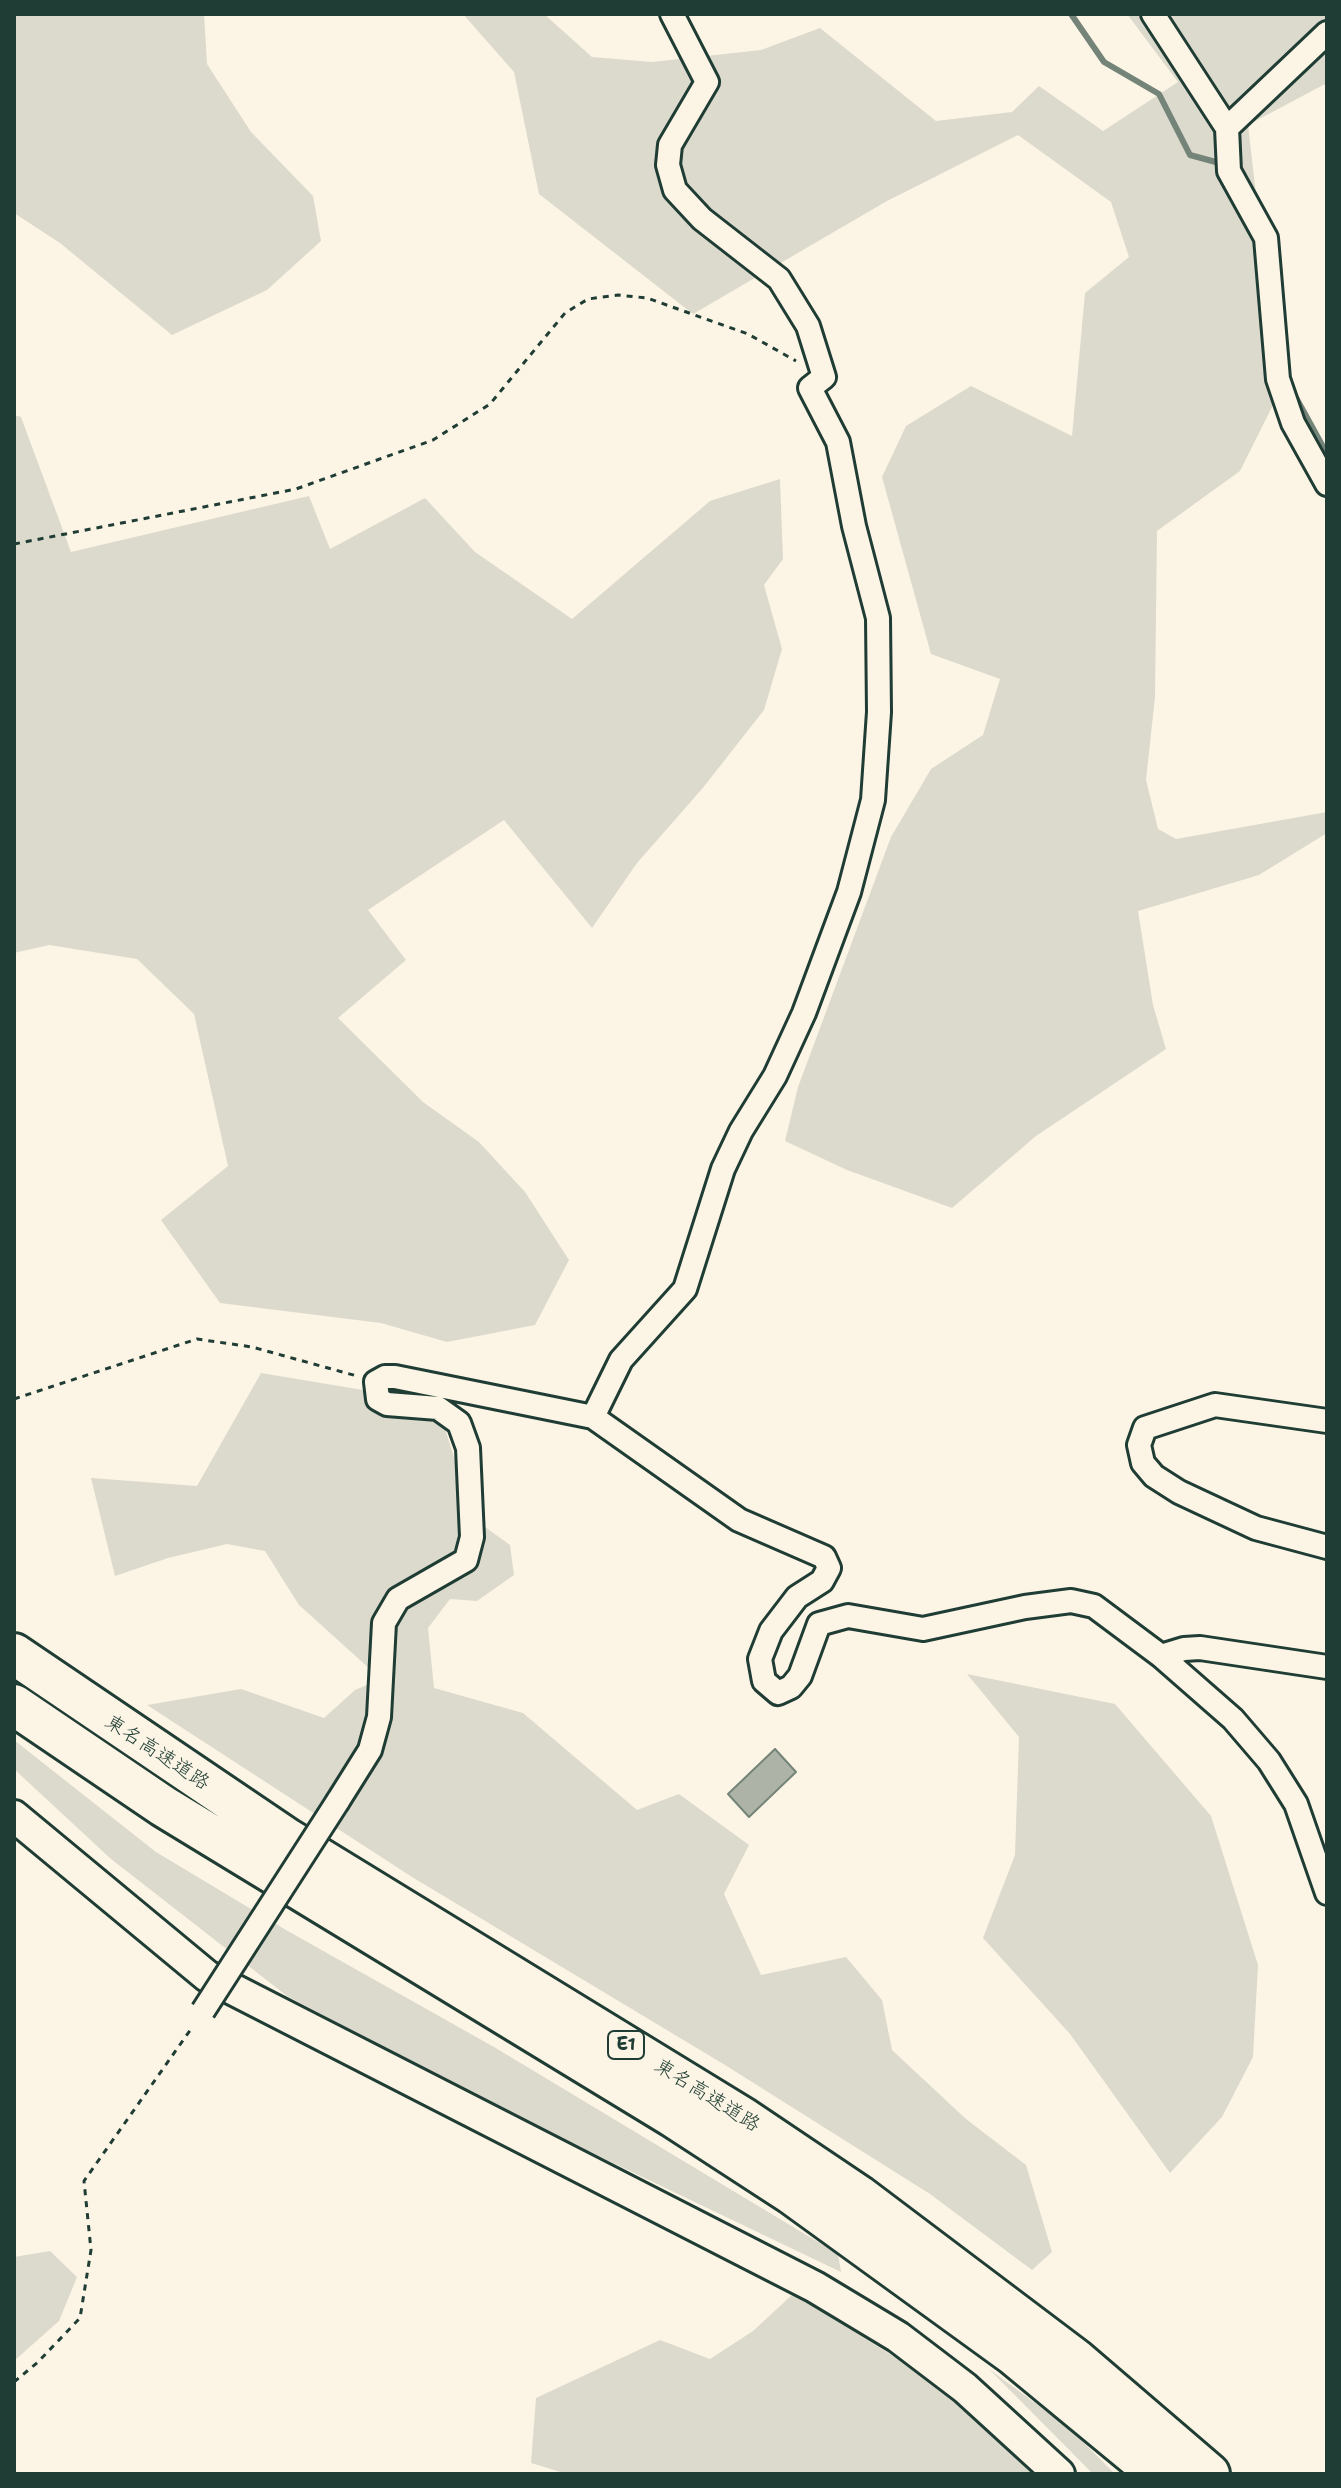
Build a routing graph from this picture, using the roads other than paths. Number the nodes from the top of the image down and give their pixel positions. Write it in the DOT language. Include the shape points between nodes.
graph roads {
  1 [pos="672,14"];
  2 [pos="1153,14"];
  3 [pos="1327,33"];
  4 [pos="1227,128"];
  5 [pos="1327,484"];
  6 [pos="593,1417"];
  7 [pos="1327,1421"];
  8 [pos="1327,1547"];
  9 [pos="14,1654"];
  10 [pos="1161,1656"];
  11 [pos="1327,1667"];
  12 [pos="14,1705"];
  13 [pos="14,1816"];
  14 [pos="1327,1893"];
  15 [pos="203,2011"];
  16 [pos="1059,2474"];
  17 [pos="1158,2474"];
  18 [pos="1209,2474"];
  1 -- 6 [label="street" via="707,82 670,145 668,165 675,190 702,219 779,279 808,326 824,377 810,388 838,442 878,618 879,712 873,800 849,892 804,1013 723,1169 685,1289 621,1360"];
  2 -- 4 [label="street"];
  3 -- 4 [label="street"];
  4 -- 5 [label="street" via="1229,162 1266,238 1278,379 1293,423"];
  6 -- 10 [label="street" via="739,1520 824,1557 829,1568 822,1581 797,1597 771,1631 760,1659 764,1681 778,1693 800,1676 819,1624 848,1616 923,1629 1071,1601 1094,1606"];
  6 -- 15 [label="street, bridge" via="395,1377 376,1382 378,1399 387,1404 438,1408 459,1423 468,1448 472,1537 466,1560 398,1599 384,1623 379,1717 370,1750"];
  7 -- 8 [label="street" via="1215,1405 1145,1428 1139,1445 1143,1463 1154,1476 1179,1492 1256,1528"];
  9 -- 18 [label="highway, 東名高速道路 / E1" via="286,1838 718,2102 859,2196 1075,2359"];
  10 -- 11 [label="street" via="1200,1648"];
  10 -- 14 [label="street" via="1233,1719 1269,1761 1296,1804"];
  12 -- 17 [label="highway, 東名高速道路 / E1" via="163,1806 792,2194 1014,2355"];
  13 -- 16 [label="street" via="207,1976 815,2287 898,2337 965,2388"];
}
